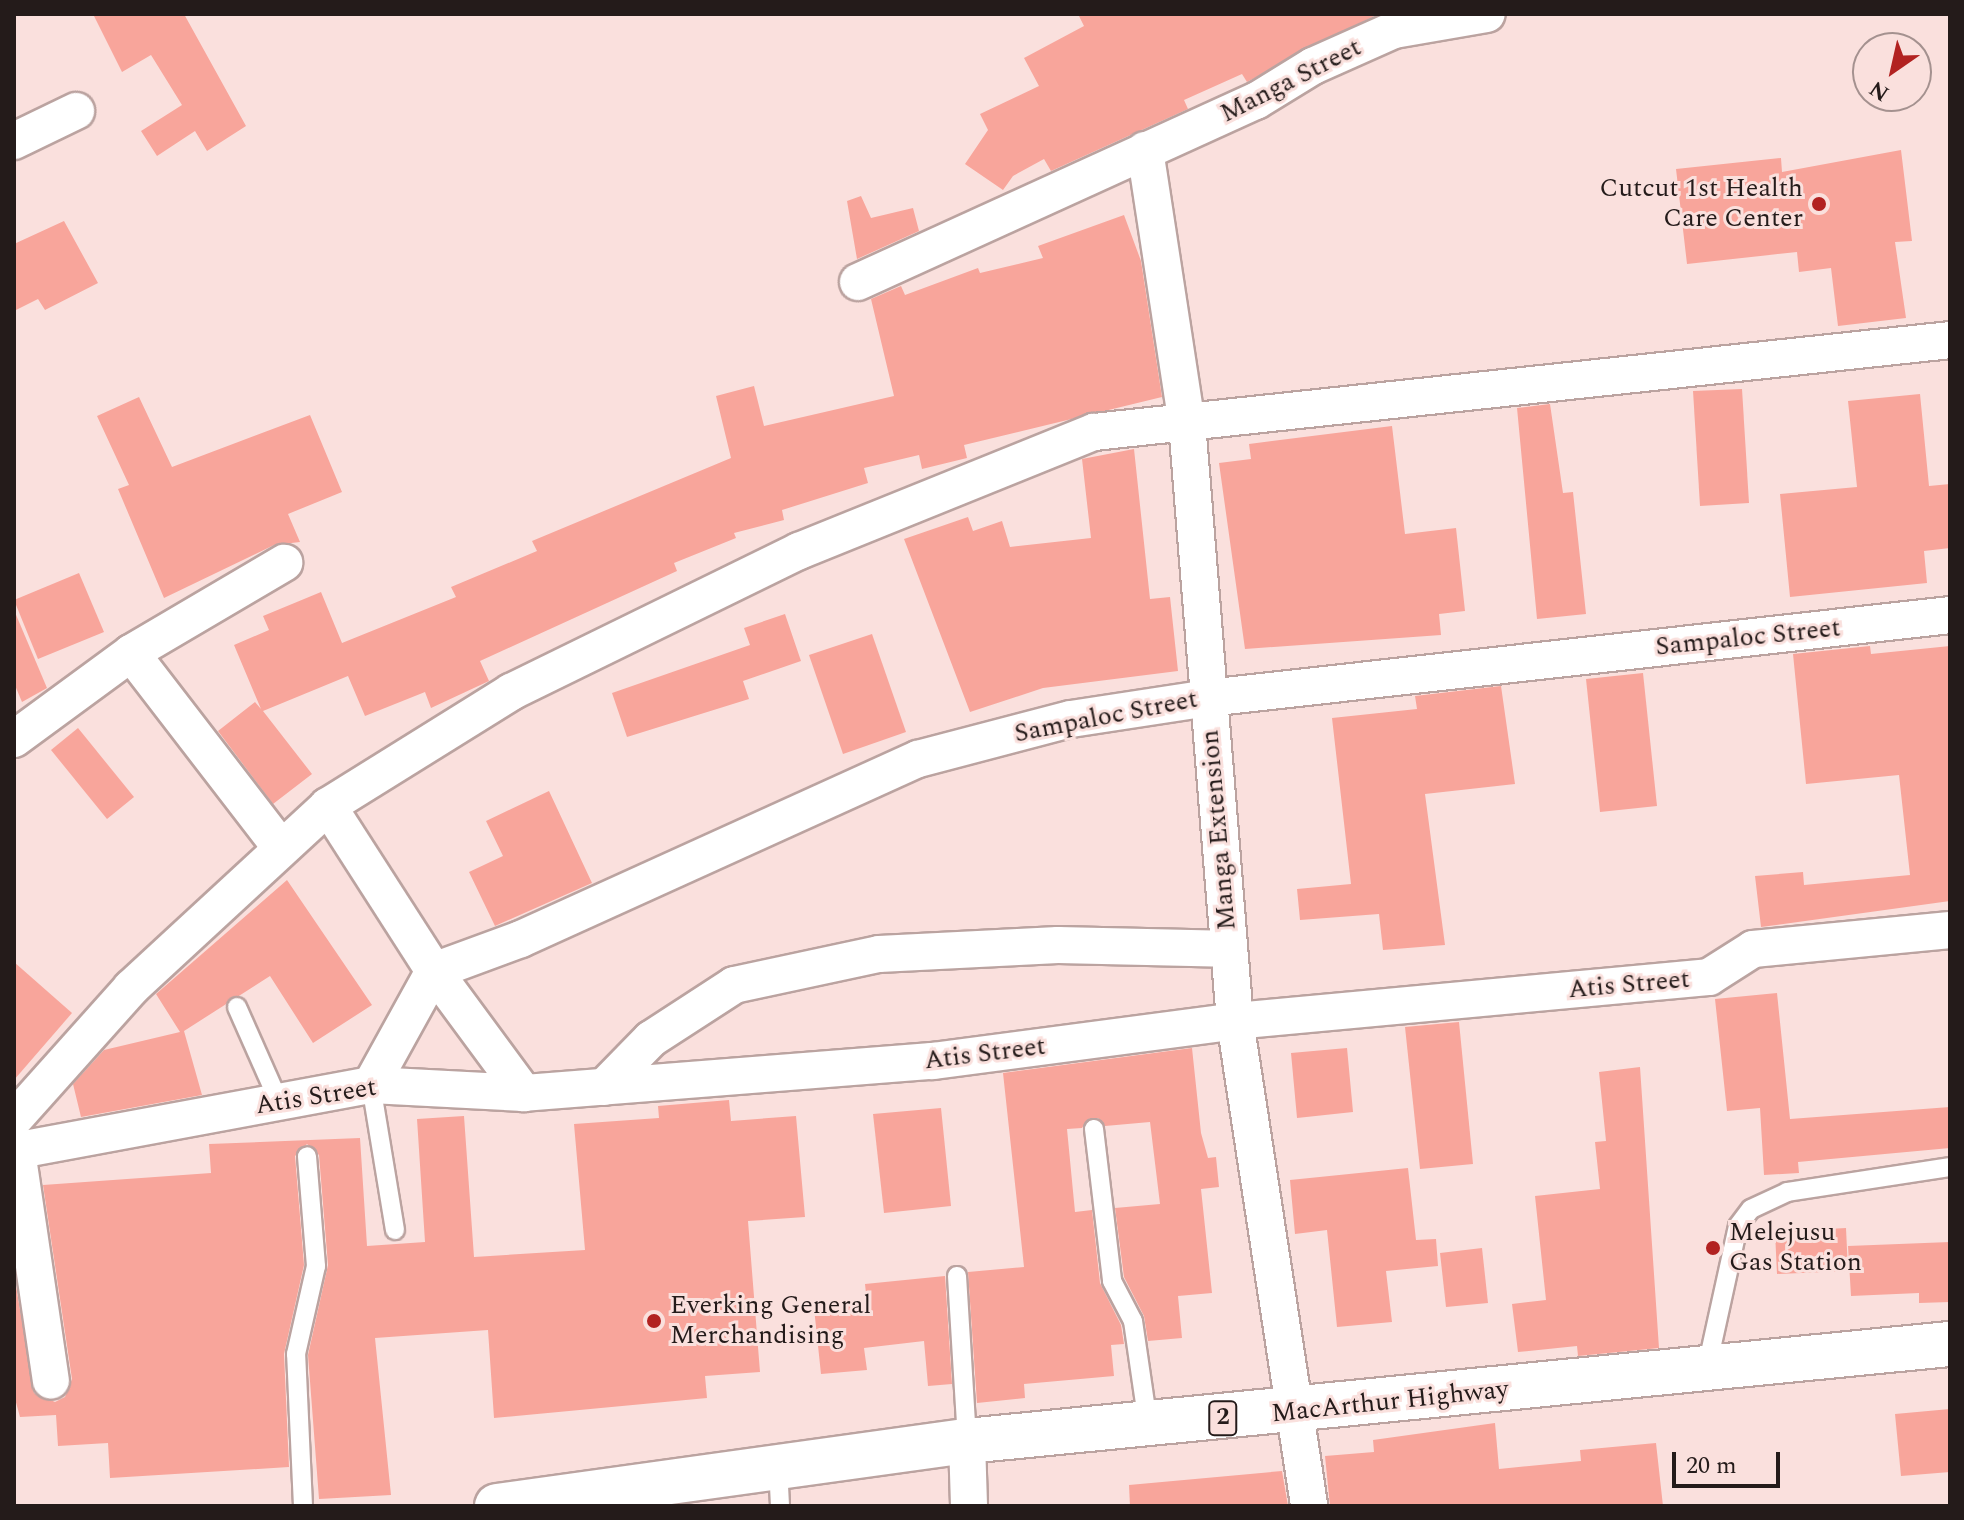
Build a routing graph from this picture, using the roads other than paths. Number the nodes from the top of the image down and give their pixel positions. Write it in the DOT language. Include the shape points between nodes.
graph roads {
  1 [pos="1487,14"];
  2 [pos="76,111"];
  3 [pos="14,141"];
  4 [pos="1145,150"];
  5 [pos="858,282"];
  6 [pos="1950,340"];
  7 [pos="1187,423"];
  8 [pos="284,563"];
  9 [pos="1950,615"];
  10 [pos="131,653"];
  11 [pos="1208,698"];
  12 [pos="14,739"];
  13 [pos="328,806"];
  14 [pos="281,848"];
  15 [pos="1950,930"];
  16 [pos="1229,949"];
  17 [pos="434,971"];
  18 [pos="237,1007"];
  19 [pos="1235,1021"];
  20 [pos="371,1085"];
  21 [pos="604,1087"];
  22 [pos="524,1093"];
  23 [pos="279,1102"];
  24 [pos="1094,1129"];
  25 [pos="15,1140"];
  26 [pos="307,1156"];
  27 [pos="1950,1167"];
  28 [pos="395,1230"];
  29 [pos="957,1276"];
  30 [pos="1950,1344"];
  31 [pos="1706,1370"];
  32 [pos="51,1381"];
  33 [pos="1298,1413"];
  34 [pos="1148,1424"];
  35 [pos="967,1441"];
  36 [pos="779,1486"];
  37 [pos="303,1506"];
  38 [pos="497,1506"];
  39 [pos="969,1506"];
  40 [pos="1309,1506"];
  1 -- 4 [label="street, Manga Street" via="1394,30"];
  2 -- 3 [label="street"];
  4 -- 5 [label="street, Manga Street"];
  4 -- 7 [label="street, Manga Extension"];
  6 -- 7 [label="street"];
  7 -- 11 [label="street, Manga Extension"];
  7 -- 13 [label="street" via="1094,432 799,551 511,692"];
  8 -- 10 [label="street"];
  9 -- 11 [label="street, Sampaloc Street"];
  10 -- 12 [label="street"];
  10 -- 14 [label="street"];
  11 -- 16 [label="street, Manga Extension"];
  11 -- 17 [label="street, Sampaloc Street" via="1071,719 918,759 521,939"];
  13 -- 14 [label="street"];
  13 -- 17 [label="street"];
  14 -- 25 [label="street" via="131,988"];
  15 -- 19 [label="street, Atis Street" via="1753,949 1709,977"];
  16 -- 19 [label="street, Manga Extension"];
  16 -- 21 [label="street" via="1058,945 879,954 734,985 651,1039"];
  17 -- 20 [label="street"];
  17 -- 22 [label="street"];
  18 -- 23 [label="lane"];
  19 -- 21 [label="street, Atis Street" via="933,1061"];
  19 -- 33 [label="street, Manga Extension"];
  20 -- 22 [label="street, Atis Street"];
  20 -- 23 [label="street, Atis Street"];
  20 -- 28 [label="lane"];
  21 -- 22 [label="street, Atis Street"];
  23 -- 25 [label="street, Atis Street"];
  24 -- 34 [label="lane" via="1112,1281 1133,1321"];
  25 -- 32 [label="street"];
  26 -- 37 [label="lane" via="316,1266 296,1354"];
  27 -- 31 [label="lane" via="1787,1192 1751,1209 1738,1226"];
  29 -- 35 [label="lane"];
  30 -- 31 [label="highway, MacArthur Highway / 2"];
  31 -- 33 [label="highway, MacArthur Highway / 2"];
  33 -- 34 [label="highway, MacArthur Highway / 2"];
  33 -- 40 [label="street, Manga Extension"];
  34 -- 35 [label="highway, MacArthur Highway / 2"];
  35 -- 36 [label="highway, MacArthur Highway / 2"];
  35 -- 39 [label="street"];
  36 -- 38 [label="highway, MacArthur Highway / 2"];
}
